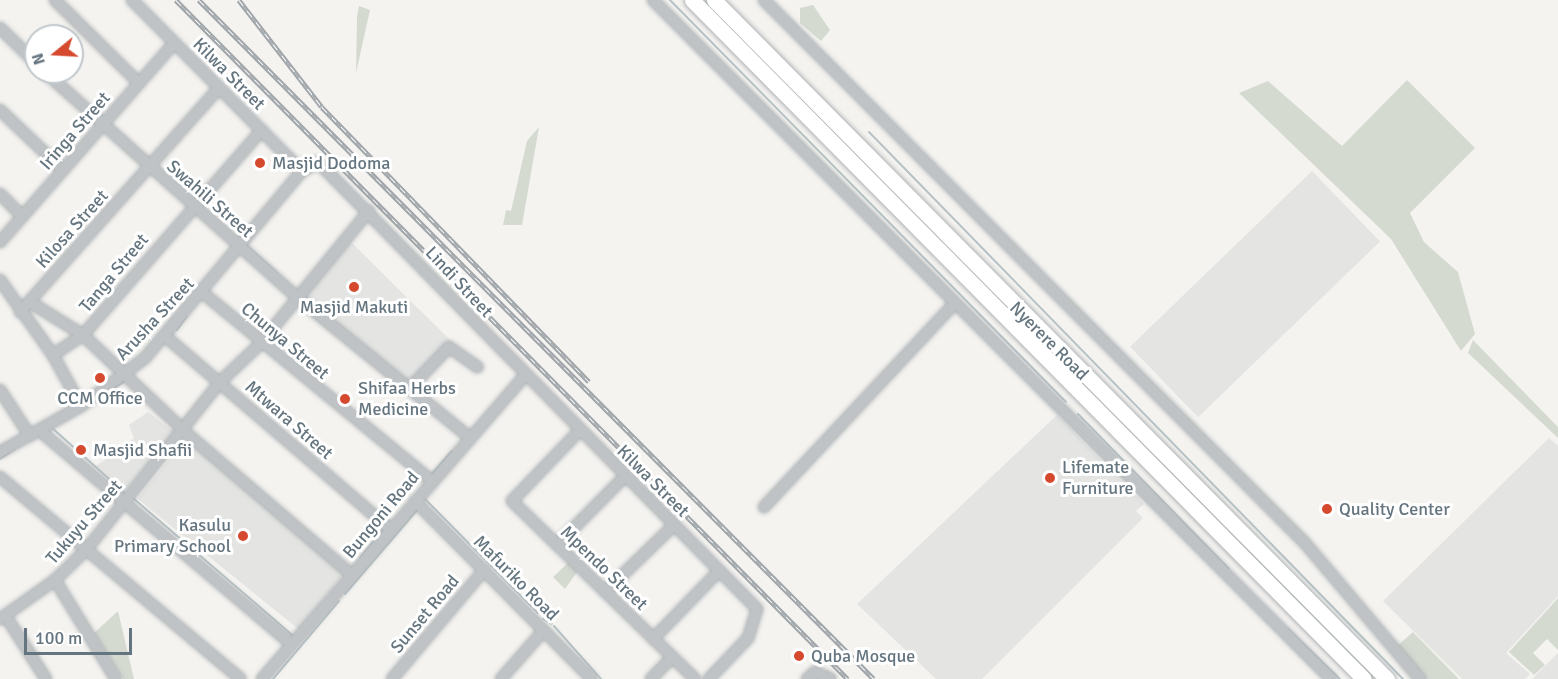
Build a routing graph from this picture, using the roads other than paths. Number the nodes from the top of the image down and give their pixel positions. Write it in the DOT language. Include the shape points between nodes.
graph roads {
  1 [pos="55,0"];
  2 [pos="132,0"];
  3 [pos="653,0"];
  4 [pos="692,0"];
  5 [pos="714,0"];
  6 [pos="764,0"];
  7 [pos="0,28"];
  8 [pos="174,43"];
  9 [pos="24,51"];
  10 [pos="140,83"];
  11 [pos="57,84"];
  12 [pos="219,88"];
  13 [pos="0,110"];
  14 [pos="101,126"];
  15 [pos="262,130"];
  16 [pos="149,168"];
  17 [pos="63,170"];
  18 [pos="302,171"];
  19 [pos="0,194"];
  20 [pos="193,206"];
  21 [pos="369,211"];
  22 [pos="22,216"];
  23 [pos="0,242"];
  24 [pos="239,246"];
  25 [pos="0,280"];
  26 [pos="203,293"];
  27 [pos="297,297"];
  28 [pos="11,298"];
  29 [pos="30,302"];
  30 [pos="954,304"];
  31 [pos="0,305"];
  32 [pos="20,312"];
  33 [pos="83,335"];
  34 [pos="165,336"];
  35 [pos="260,344"];
  36 [pos="53,355"];
  37 [pos="478,367"];
  38 [pos="128,374"];
  39 [pos="526,374"];
  40 [pos="220,382"];
  41 [pos="409,389"];
  42 [pos="0,390"];
  43 [pos="81,406"];
  44 [pos="579,430"];
  45 [pos="184,431"];
  46 [pos="34,433"];
  47 [pos="469,437"];
  48 [pos="0,452"];
  49 [pos="625,476"];
  50 [pos="0,477"];
  51 [pos="432,481"];
  52 [pos="415,501"];
  53 [pos="123,502"];
  54 [pos="764,507"];
  55 [pos="674,525"];
  56 [pos="391,530"];
  57 [pos="557,545"];
  58 [pos="86,550"];
  59 [pos="484,570"];
  60 [pos="719,571"];
  61 [pos="352,575"];
  62 [pos="55,580"];
  63 [pos="605,592"];
  64 [pos="2,617"];
  65 [pos="544,630"];
  66 [pos="653,639"];
  67 [pos="291,644"];
  68 [pos="672,657"];
  69 [pos="811,675"];
  70 [pos="46,679"];
  71 [pos="116,679"];
  72 [pos="241,679"];
  73 [pos="262,679"];
  74 [pos="392,679"];
  75 [pos="501,679"];
  76 [pos="592,679"];
  77 [pos="651,679"];
  78 [pos="695,679"];
  79 [pos="709,679"];
  80 [pos="831,679"];
  81 [pos="1332,679"];
  82 [pos="1364,679"];
  83 [pos="1387,679"];
  84 [pos="1420,679"];
  1 -- 10 [label="street"];
  2 -- 8 [label="street, Kilwa Street"];
  3 -- 30 [label="street"];
  4 -- 82 [label="highway, Nyerere Road"];
  5 -- 83 [label="highway, Nyerere Road"];
  6 -- 84 [label="street" via="1305,543"];
  7 -- 9 [label="street"];
  8 -- 10 [label="street, Iringa Street"];
  8 -- 12 [label="street, Kilwa Street"];
  10 -- 14 [label="street, Iringa Street"];
  11 -- 14 [label="street"];
  12 -- 15 [label="street, Kilwa Street"];
  12 -- 16 [label="street, Kilosa Street"];
  13 -- 17 [label="street"];
  14 -- 16 [label="street, Swahili Street"];
  14 -- 17 [label="street, Iringa Street"];
  15 -- 18 [label="street, Kilwa Street"];
  15 -- 20 [label="street, Tanga Street"];
  16 -- 20 [label="street, Swahili Street"];
  16 -- 29 [label="street, Kilosa Street"];
  17 -- 22 [label="street, Iringa Street"];
  18 -- 21 [label="street, Lindi Street" via="318,162"];
  18 -- 24 [label="street, Arusha Street"];
  19 -- 22 [label="street"];
  20 -- 24 [label="street, Swahili Street"];
  20 -- 33 [label="street, Tanga Street"];
  21 -- 27 [label="street, Tukuyu Street"];
  21 -- 39 [label="street, Lindi Street"];
  22 -- 23 [label="street, Iringa Street"];
  24 -- 26 [label="street, Arusha Street"];
  24 -- 27 [label="street, Swahili Street"];
  25 -- 28 [label="street"];
  26 -- 34 [label="street, Arusha Street"];
  26 -- 35 [label="street, Chunya Street"];
  27 -- 35 [label="street, Tukuyu Street"];
  27 -- 41 [label="street"];
  28 -- 31 [label="street"];
  28 -- 32 [label="street"];
  29 -- 32 [label="street, Kilosa Street"];
  29 -- 33 [label="street"];
  30 -- 54 [label="street"];
  30 -- 81 [label="street"];
  32 -- 36 [label="street"];
  33 -- 36 [label="street, Tanga Street"];
  33 -- 38 [label="street"];
  34 -- 38 [label="street, Arusha Street"];
  34 -- 40 [label="street, Mtwara Street"];
  35 -- 40 [label="street, Tukuyu Street"];
  35 -- 51 [label="street, Chunya Street"];
  36 -- 43 [label="street"];
  37 -- 41 [label="street" via="449,347"];
  38 -- 43 [label="street, Arusha Street"];
  38 -- 45 [label="street"];
  39 -- 44 [label="street, Kilwa Street"];
  39 -- 47 [label="street, Bungoni Road"];
  40 -- 45 [label="street, Tukuyu Street"];
  40 -- 56 [label="street, Mtwara Street"];
  41 -- 47 [label="street"];
  42 -- 46 [label="street"];
  43 -- 46 [label="street, Arusha Street"];
  44 -- 49 [label="street, Kilwa Street"];
  44 -- 57 [label="street, Mpendo Street" via="513,501"];
  45 -- 53 [label="street, Tukuyu Street"];
  45 -- 61 [label="street"];
  46 -- 48 [label="street, Arusha Street"];
  46 -- 53 [label="street"];
  47 -- 51 [label="street, Bungoni Road"];
  49 -- 55 [label="street, Kilwa Street"];
  49 -- 57 [label="street"];
  50 -- 58 [label="street"];
  51 -- 52 [label="street, Bungoni Road"];
  52 -- 56 [label="street, Bungoni Road"];
  52 -- 59 [label="street, Mafuriko Road"];
  53 -- 58 [label="street, Tukuyu Street"];
  53 -- 67 [label="street"];
  55 -- 60 [label="street, Kilwa Street"];
  55 -- 63 [label="street"];
  56 -- 61 [label="street, Bungoni Road"];
  57 -- 63 [label="street, Mpendo Street"];
  58 -- 62 [label="street, Tukuyu Street"];
  58 -- 72 [label="street"];
  59 -- 65 [label="street, Mafuriko Road"];
  59 -- 74 [label="street, Sunset Road"];
  60 -- 66 [label="street"];
  60 -- 79 [label="street, Kilwa Street" via="757,609 748,638"];
  61 -- 67 [label="street, Bungoni Road"];
  62 -- 64 [label="street, Tukuyu Street"];
  62 -- 71 [label="street"];
  63 -- 66 [label="street, Mpendo Street"];
  64 -- 70 [label="street"];
  65 -- 75 [label="street"];
  65 -- 76 [label="street, Mafuriko Road"];
  66 -- 68 [label="street, Mpendo Street"];
  67 -- 73 [label="street, Bungoni Road"];
  68 -- 77 [label="street"];
  68 -- 78 [label="street, Mpendo Street"];
  69 -- 80 [label="street"];
}
